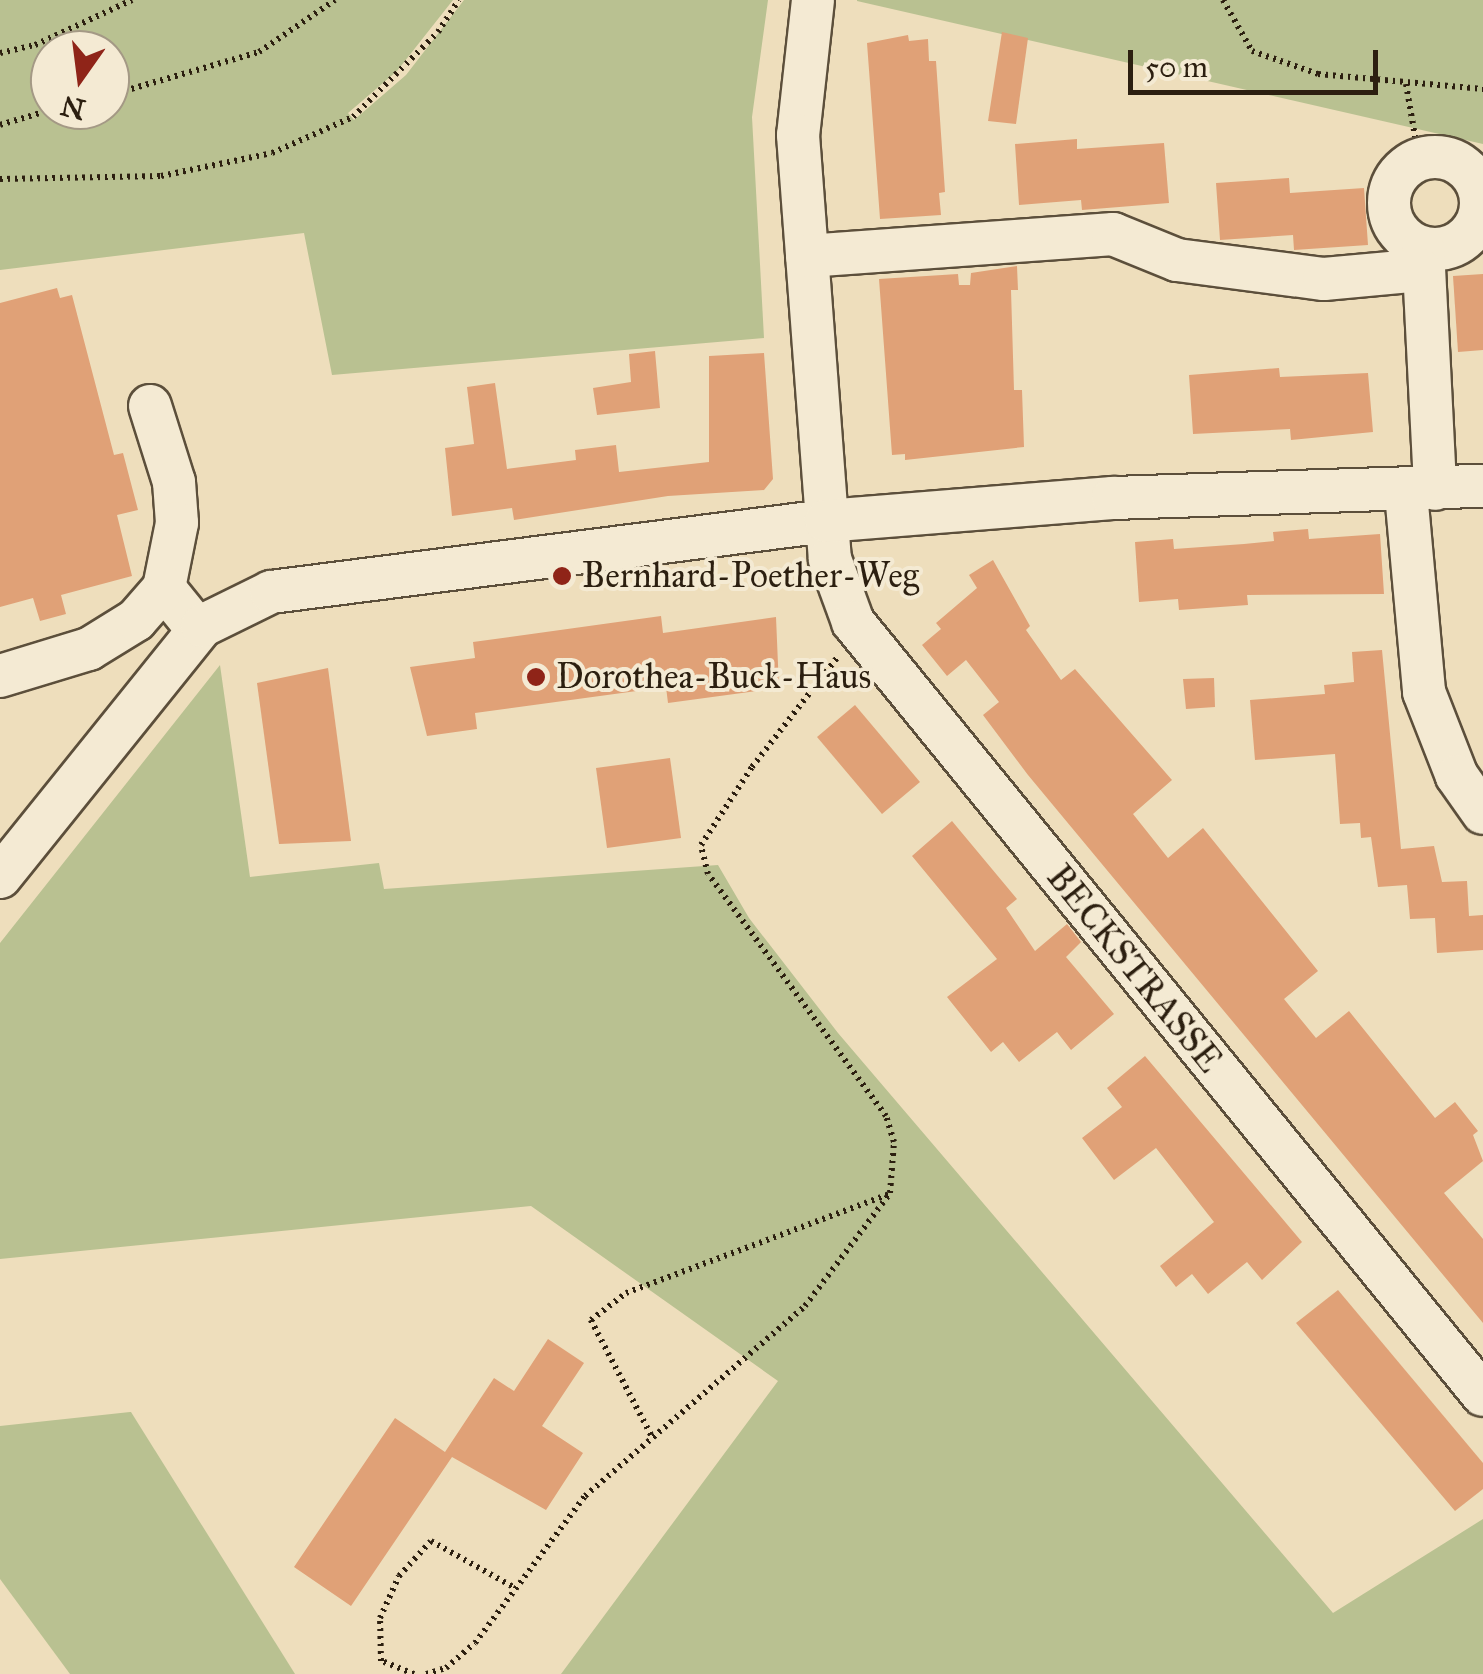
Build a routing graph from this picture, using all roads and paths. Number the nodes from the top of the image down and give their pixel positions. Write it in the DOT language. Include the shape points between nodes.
graph roads {
  1 [pos="132,0"];
  2 [pos="334,0"];
  3 [pos="460,0"];
  4 [pos="813,0"];
  5 [pos="1223,0"];
  6 [pos="0,54"];
  7 [pos="1406,84"];
  8 [pos="130,89"];
  9 [pos="1483,89"];
  10 [pos="30,116"];
  11 [pos="0,126"];
  12 [pos="1418,159"];
  13 [pos="0,179"];
  14 [pos="1482,200"];
  15 [pos="806,256"];
  16 [pos="1422,259"];
  17 [pos="150,406"];
  18 [pos="1483,486"];
  19 [pos="1421,491"];
  20 [pos="826,521"];
  21 [pos="164,588"];
  22 [pos="198,630"];
  23 [pos="859,630"];
  24 [pos="0,676"];
  25 [pos="1483,813"];
  26 [pos="0,877"];
  27 [pos="890,1193"];
  28 [pos="1483,1395"];
  29 [pos="651,1434"];
  30 [pos="515,1588"];
  31 [pos="414,1674"];
  32 [pos="426,1674"];
  1 -- 6 [label="path" via="35,46"];
  2 -- 8 [label="path" via="258,52"];
  3 -- 13 [label="path" via="438,32 353,117 272,154 161,176"];
  4 -- 15 [label="street, BECKSTRASSE" via="798,135"];
  5 -- 7 [label="path" via="1252,52 1318,74"];
  7 -- 9 [label="path"];
  7 -- 12 [label="path"];
  10 -- 11 [label="path"];
  12 -- 14 [label="street" via="1460,164"];
  12 -- 16 [label="street" via="1396,177 1388,205 1398,232"];
  14 -- 16 [label="street" via="1464,239"];
  15 -- 16 [label="street" via="1113,234 1177,260 1324,279"];
  15 -- 20 [label="street, BECKSTRASSE"];
  16 -- 19 [label="street"];
  17 -- 21 [label="street" via="174,482 177,523"];
  18 -- 19 [label="street"];
  19 -- 20 [label="street" via="1113,498"];
  19 -- 25 [label="street" via="1424,692 1458,776"];
  20 -- 22 [label="street" via="272,592"];
  20 -- 23 [label="street, BECKSTRASSE" via="830,559"];
  21 -- 22 [label="street"];
  21 -- 24 [label="street" via="136,620 89,649"];
  22 -- 26 [label="street"];
  23 -- 27 [label="path" via="752,767 701,845 708,874 886,1116 894,1142"];
  23 -- 28 [label="street, BECKSTRASSE"];
  27 -- 29 [label="path" via="805,1306"];
  27 -- 29 [label="path" via="626,1293 590,1320"];
  29 -- 30 [label="path" via="586,1496"];
  30 -- 31 [label="path" via="479,1562 432,1542 399,1576 380,1618 381,1660"];
  30 -- 32 [label="path" via="475,1643 446,1668"];
}
